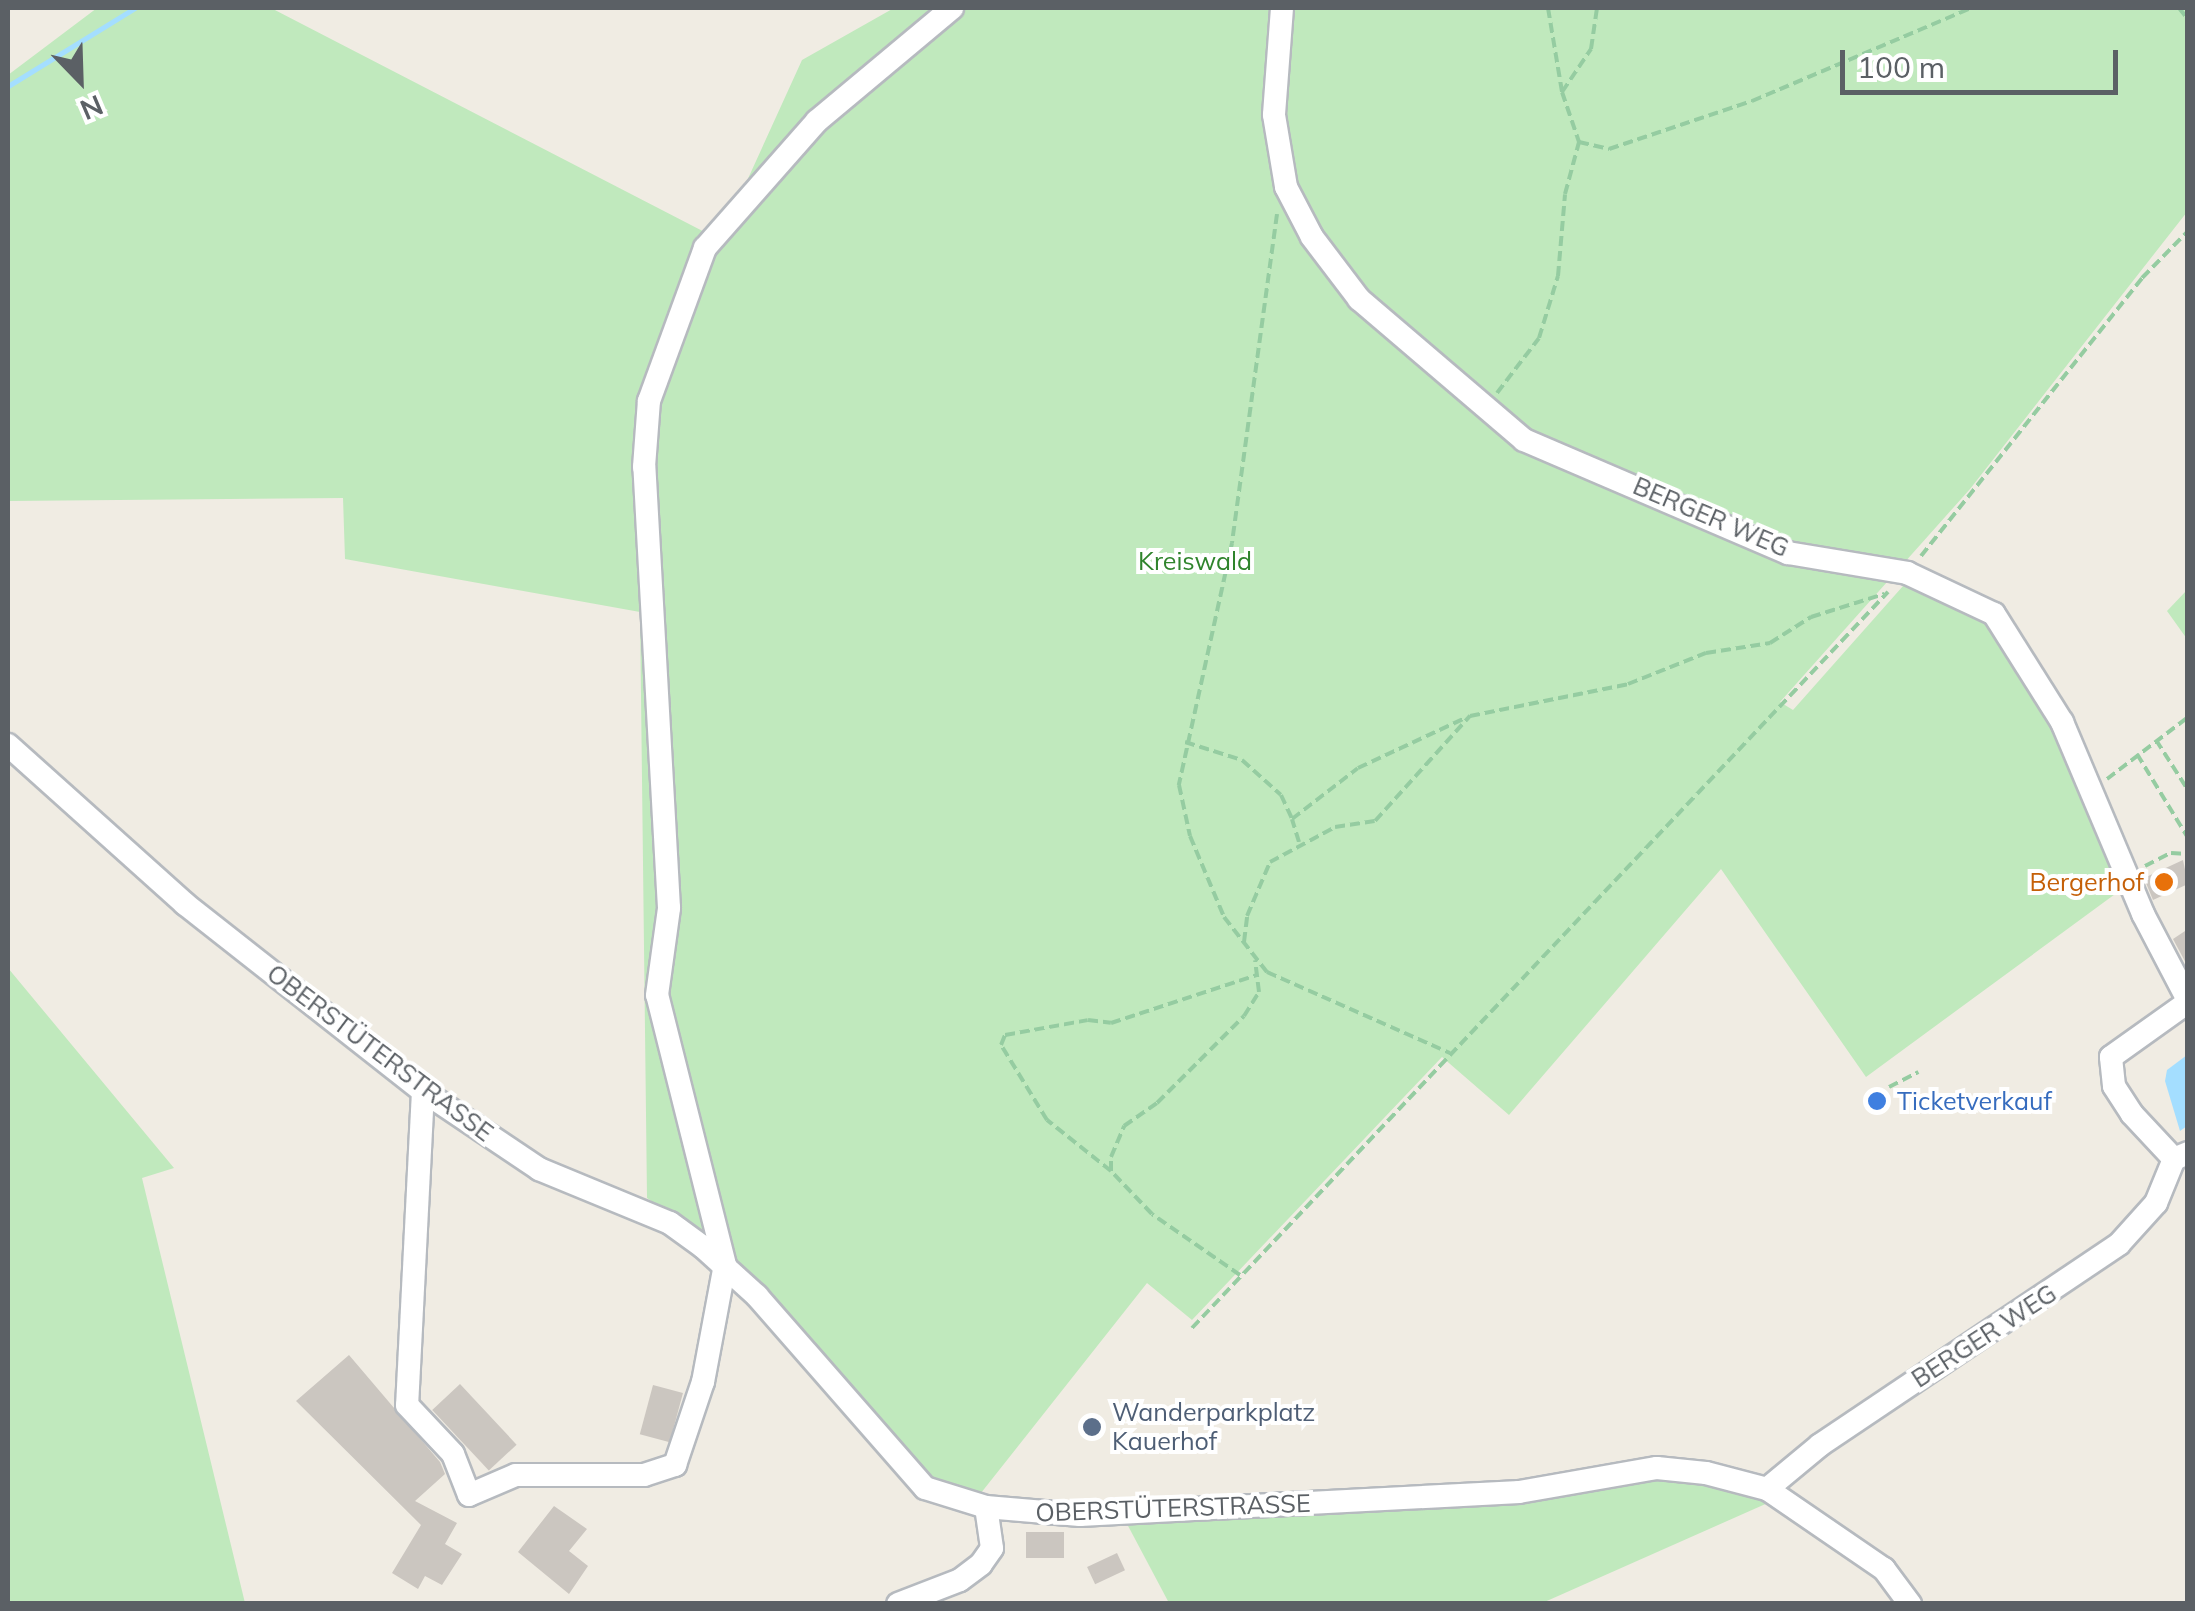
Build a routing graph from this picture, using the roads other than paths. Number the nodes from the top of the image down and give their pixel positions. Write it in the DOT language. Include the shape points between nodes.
graph roads {
  1 [pos="952,8"];
  2 [pos="1282,8"];
  3 [pos="8,745"];
  4 [pos="2188,1001"];
  5 [pos="423,1091"];
  6 [pos="2181,1156"];
  7 [pos="725,1266"];
  8 [pos="1767,1489"];
  9 [pos="986,1507"];
  10 [pos="898,1604"];
  11 [pos="1910,1604"];
  1 -- 7 [label="street" via="817,121 705,248 649,401 644,467 669,908 657,994"];
  2 -- 4 [label="street, BERGER WEG" via="1274,115 1286,186 1312,237 1359,299 1524,440 1788,553 1907,573 1994,614 2038,679"];
  3 -- 5 [label="street, OBERSTÜTERSTRASSE" via="185,904"];
  4 -- 6 [label="street, BERGER WEG" via="2110,1057 2114,1086 2132,1114"];
  5 -- 7 [label="street, OBERSTÜTERSTRASSE" via="539,1168 670,1224"];
  5 -- 7 [label="street" via="408,1405 452,1454 468,1496 516,1475 644,1476 675,1465 686,1449 703,1382"];
  6 -- 8 [label="street, BERGER WEG" via="2156,1203 2119,1244 1820,1445"];
  7 -- 9 [label="street, OBERSTÜTERSTRASSE" via="925,1488"];
  8 -- 9 [label="street, OBERSTÜTERSTRASSE" via="1657,1468 1519,1492 1178,1512 1080,1515"];
  8 -- 11 [label="street, OBERSTÜTERSTRASSE" via="1884,1569"];
  9 -- 10 [label="street" via="992,1548 981,1564 960,1580"];
}
